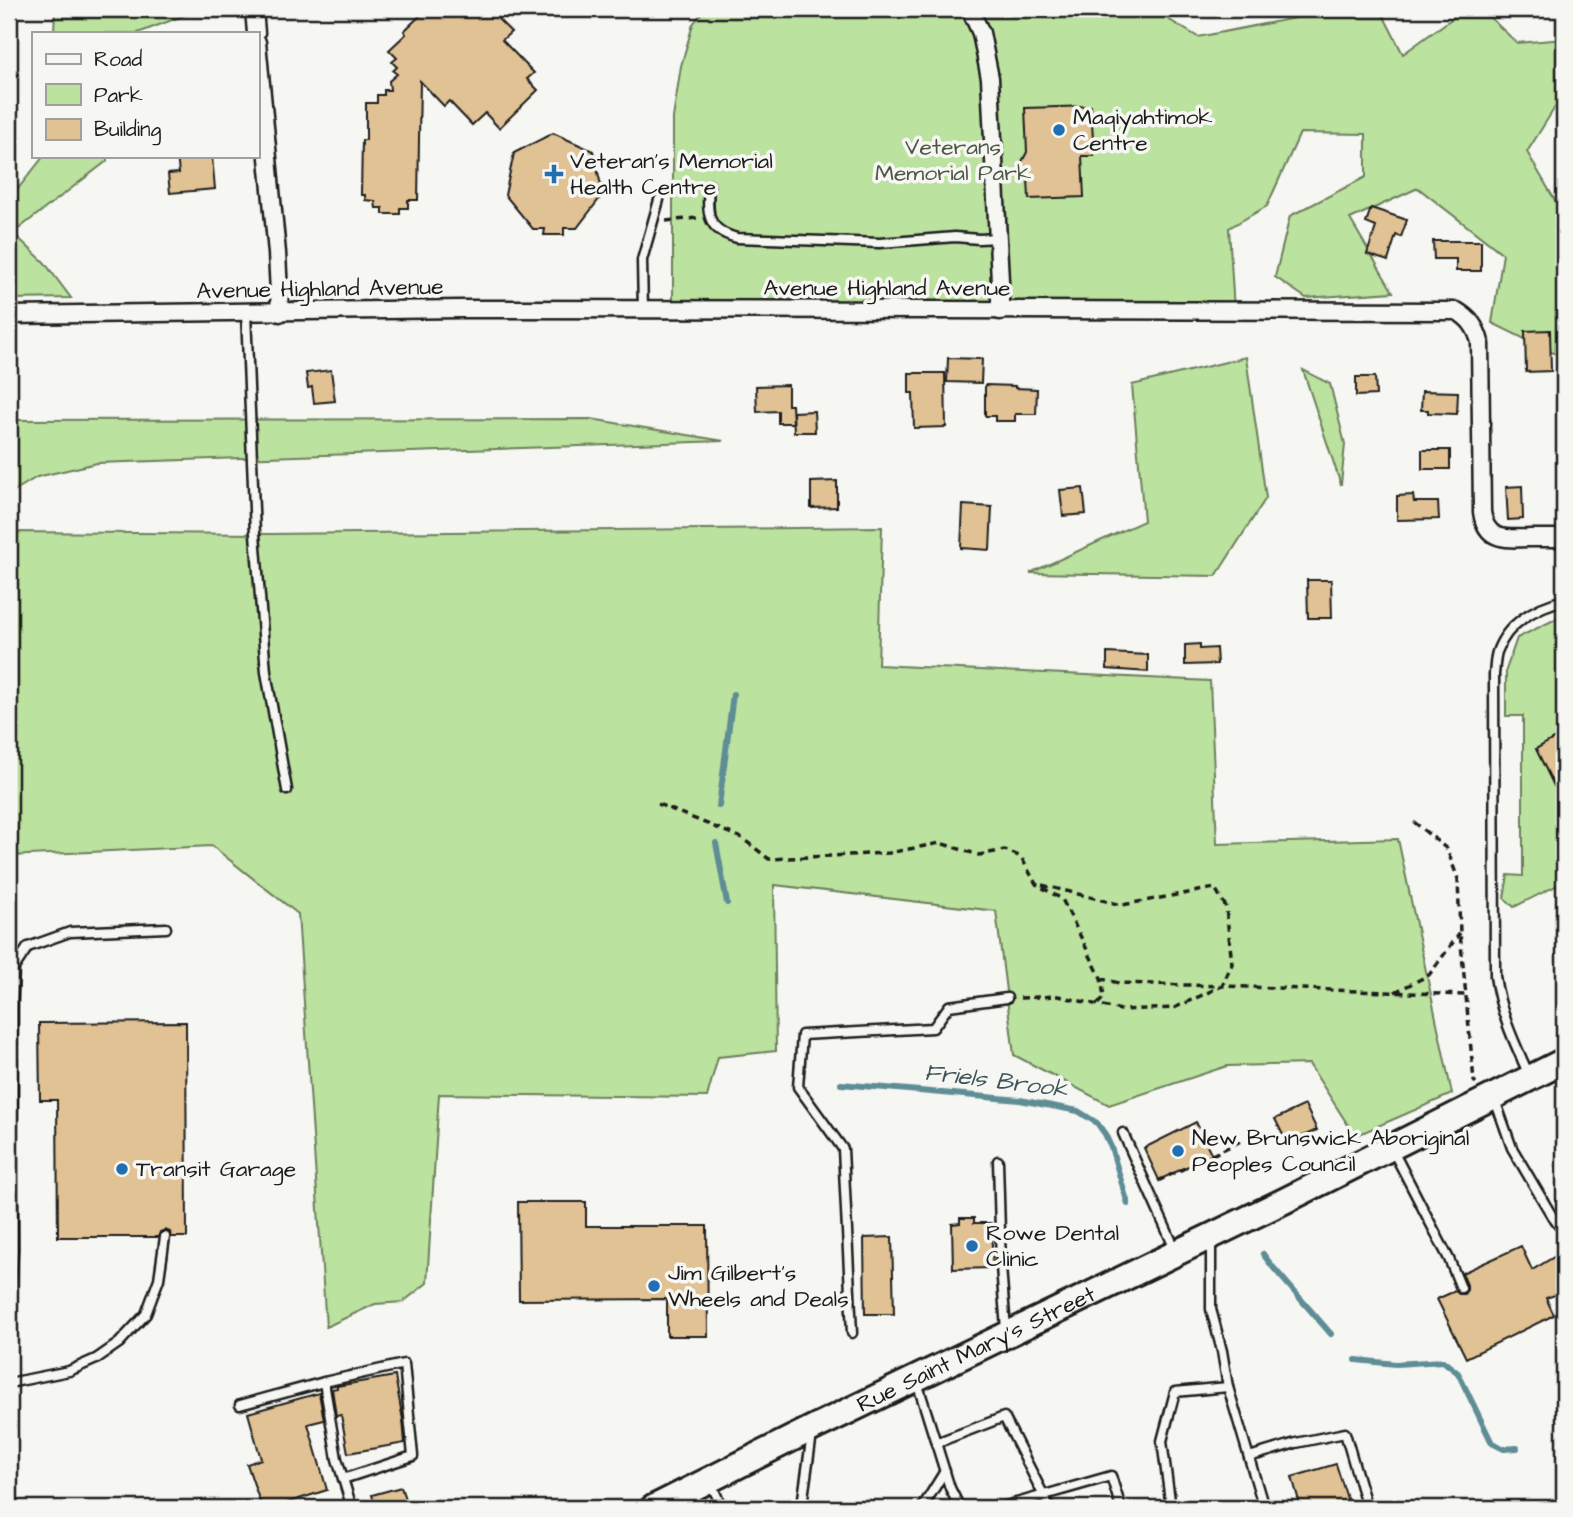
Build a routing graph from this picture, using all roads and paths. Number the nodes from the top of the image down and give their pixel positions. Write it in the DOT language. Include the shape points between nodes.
graph roads {
  1 [pos="254,9"];
  2 [pos="970,9"];
  3 [pos="257,32"];
  4 [pos="259,63"];
  5 [pos="709,186"];
  6 [pos="659,200"];
  7 [pos="694,218"];
  8 [pos="679,219"];
  9 [pos="998,239"];
  10 [pos="643,311"];
  11 [pos="1000,311"];
  12 [pos="246,313"];
  13 [pos="280,313"];
  14 [pos="9,315"];
  15 [pos="1564,538"];
  16 [pos="1564,600"];
  17 [pos="287,790"];
  18 [pos="658,804"];
  19 [pos="1414,822"];
  20 [pos="1036,884"];
  21 [pos="166,928"];
  22 [pos="1460,933"];
  23 [pos="1101,978"];
  24 [pos="1222,986"];
  25 [pos="1393,993"];
  26 [pos="1466,995"];
  27 [pos="1007,998"];
  28 [pos="1097,1005"];
  29 [pos="1561,1070"];
  30 [pos="1530,1078"];
  31 [pos="1494,1097"];
  32 [pos="11,1133"];
  33 [pos="1123,1133"];
  34 [pos="1241,1141"];
  35 [pos="1390,1147"];
  36 [pos="998,1161"];
  37 [pos="1147,1186"];
  38 [pos="1564,1233"];
  39 [pos="1211,1236"];
  40 [pos="165,1237"];
  41 [pos="1176,1252"];
  42 [pos="1461,1288"];
  43 [pos="9,1318"];
  44 [pos="852,1333"];
  45 [pos="1007,1336"];
  46 [pos="916,1379"];
  47 [pos="324,1382"];
  48 [pos="9,1383"];
  49 [pos="1228,1387"];
  50 [pos="240,1405"];
  51 [pos="813,1428"];
  52 [pos="936,1443"];
  53 [pos="1249,1457"];
  54 [pos="945,1471"];
  55 [pos="343,1479"];
  56 [pos="710,1480"];
  57 [pos="1043,1496"];
  58 [pos="352,1508"];
  59 [pos="653,1508"];
  60 [pos="722,1508"];
  61 [pos="796,1508"];
  62 [pos="922,1508"];
  63 [pos="960,1508"];
  64 [pos="999,1508"];
  65 [pos="1050,1508"];
  66 [pos="1121,1508"];
  67 [pos="1171,1508"];
  68 [pos="1264,1508"];
  69 [pos="1367,1508"];
  1 -- 3 [label="street"];
  2 -- 9 [label="street" via="981,33 990,78"];
  4 -- 13 [label="street"];
  5 -- 9 [label="lane" via="707,212 713,226 737,238 880,243"];
  6 -- 10 [label="lane" via="642,260"];
  7 -- 8 [label="path"];
  9 -- 11 [label="street"];
  10 -- 11 [label="street, Avenue Highland Avenue"];
  10 -- 13 [label="street, Avenue Highland Avenue"];
  11 -- 15 [label="street, Avenue Highland Avenue" via="1457,312 1476,328 1480,342 1483,522 1489,531 1508,539"];
  12 -- 13 [label="street, Avenue Highland Avenue"];
  12 -- 14 [label="street, Avenue Highland Avenue"];
  12 -- 17 [label="lane" via="254,534 265,659"];
  16 -- 30 [label="lane" via="1534,611 1506,634 1496,653 1494,674 1495,976 1506,1024"];
  18 -- 20 [label="path" via="742,838 769,859 889,853 940,843 979,855 1005,850 1021,857"];
  19 -- 22 [label="path" via="1447,849 1458,879"];
  20 -- 23 [label="path" via="1062,899"];
  20 -- 24 [label="path" via="1122,905 1214,888 1226,907 1232,964"];
  21 -- 32 [label="lane" via="70,932 28,947 14,968"];
  22 -- 25 [label="path" via="1429,975"];
  22 -- 26 [label="path"];
  23 -- 24 [label="path" via="1119,983"];
  23 -- 28 [label="path" via="1104,997"];
  24 -- 25 [label="path"];
  24 -- 28 [label="path" via="1174,1008 1121,1010"];
  25 -- 26 [label="path"];
  26 -- 31 [label="path" via="1474,1081"];
  27 -- 28 [label="path" via="1058,996"];
  27 -- 44 [label="lane" via="949,1006 933,1028 802,1034 798,1087 844,1149"];
  29 -- 30 [label="main road, Rue Saint Mary's Street"];
  30 -- 31 [label="main road, Rue Saint Mary's Street"];
  31 -- 35 [label="main road, Rue Saint Mary's Street"];
  31 -- 38 [label="lane" via="1512,1147"];
  32 -- 43 [label="lane"];
  33 -- 37 [label="lane"];
  34 -- 37 [label="path"];
  35 -- 39 [label="main road, Rue Saint Mary's Street"];
  35 -- 42 [label="lane"];
  36 -- 45 [label="lane"];
  37 -- 41 [label="lane"];
  39 -- 41 [label="main road, Rue Saint Mary's Street"];
  39 -- 49 [label="lane" via="1211,1309"];
  40 -- 48 [label="lane" via="159,1279 146,1314 119,1343 69,1371"];
  41 -- 45 [label="main road, Rue Saint Mary's Street"];
  45 -- 46 [label="main road, Rue Saint Mary's Street"];
  46 -- 51 [label="main road, Rue Saint Mary's Street"];
  46 -- 52 [label="lane"];
  47 -- 50 [label="lane"];
  47 -- 55 [label="lane"];
  47 -- 55 [label="lane" via="404,1364 413,1456"];
  49 -- 53 [label="lane"];
  49 -- 67 [label="lane" via="1175,1392 1162,1441"];
  51 -- 56 [label="main road, Rue Saint Mary's Street"];
  51 -- 61 [label="lane" via="802,1505"];
  52 -- 54 [label="lane"];
  52 -- 57 [label="lane" via="1004,1418"];
  53 -- 68 [label="lane"];
  53 -- 69 [label="lane" via="1345,1433"];
  54 -- 62 [label="lane"];
  54 -- 63 [label="lane"];
  55 -- 58 [label="lane"];
  56 -- 59 [label="main road, Rue Saint Mary's Street"];
  56 -- 60 [label="lane"];
  57 -- 64 [label="lane"];
  57 -- 65 [label="lane"];
  57 -- 66 [label="lane" via="1111,1476"];
}
